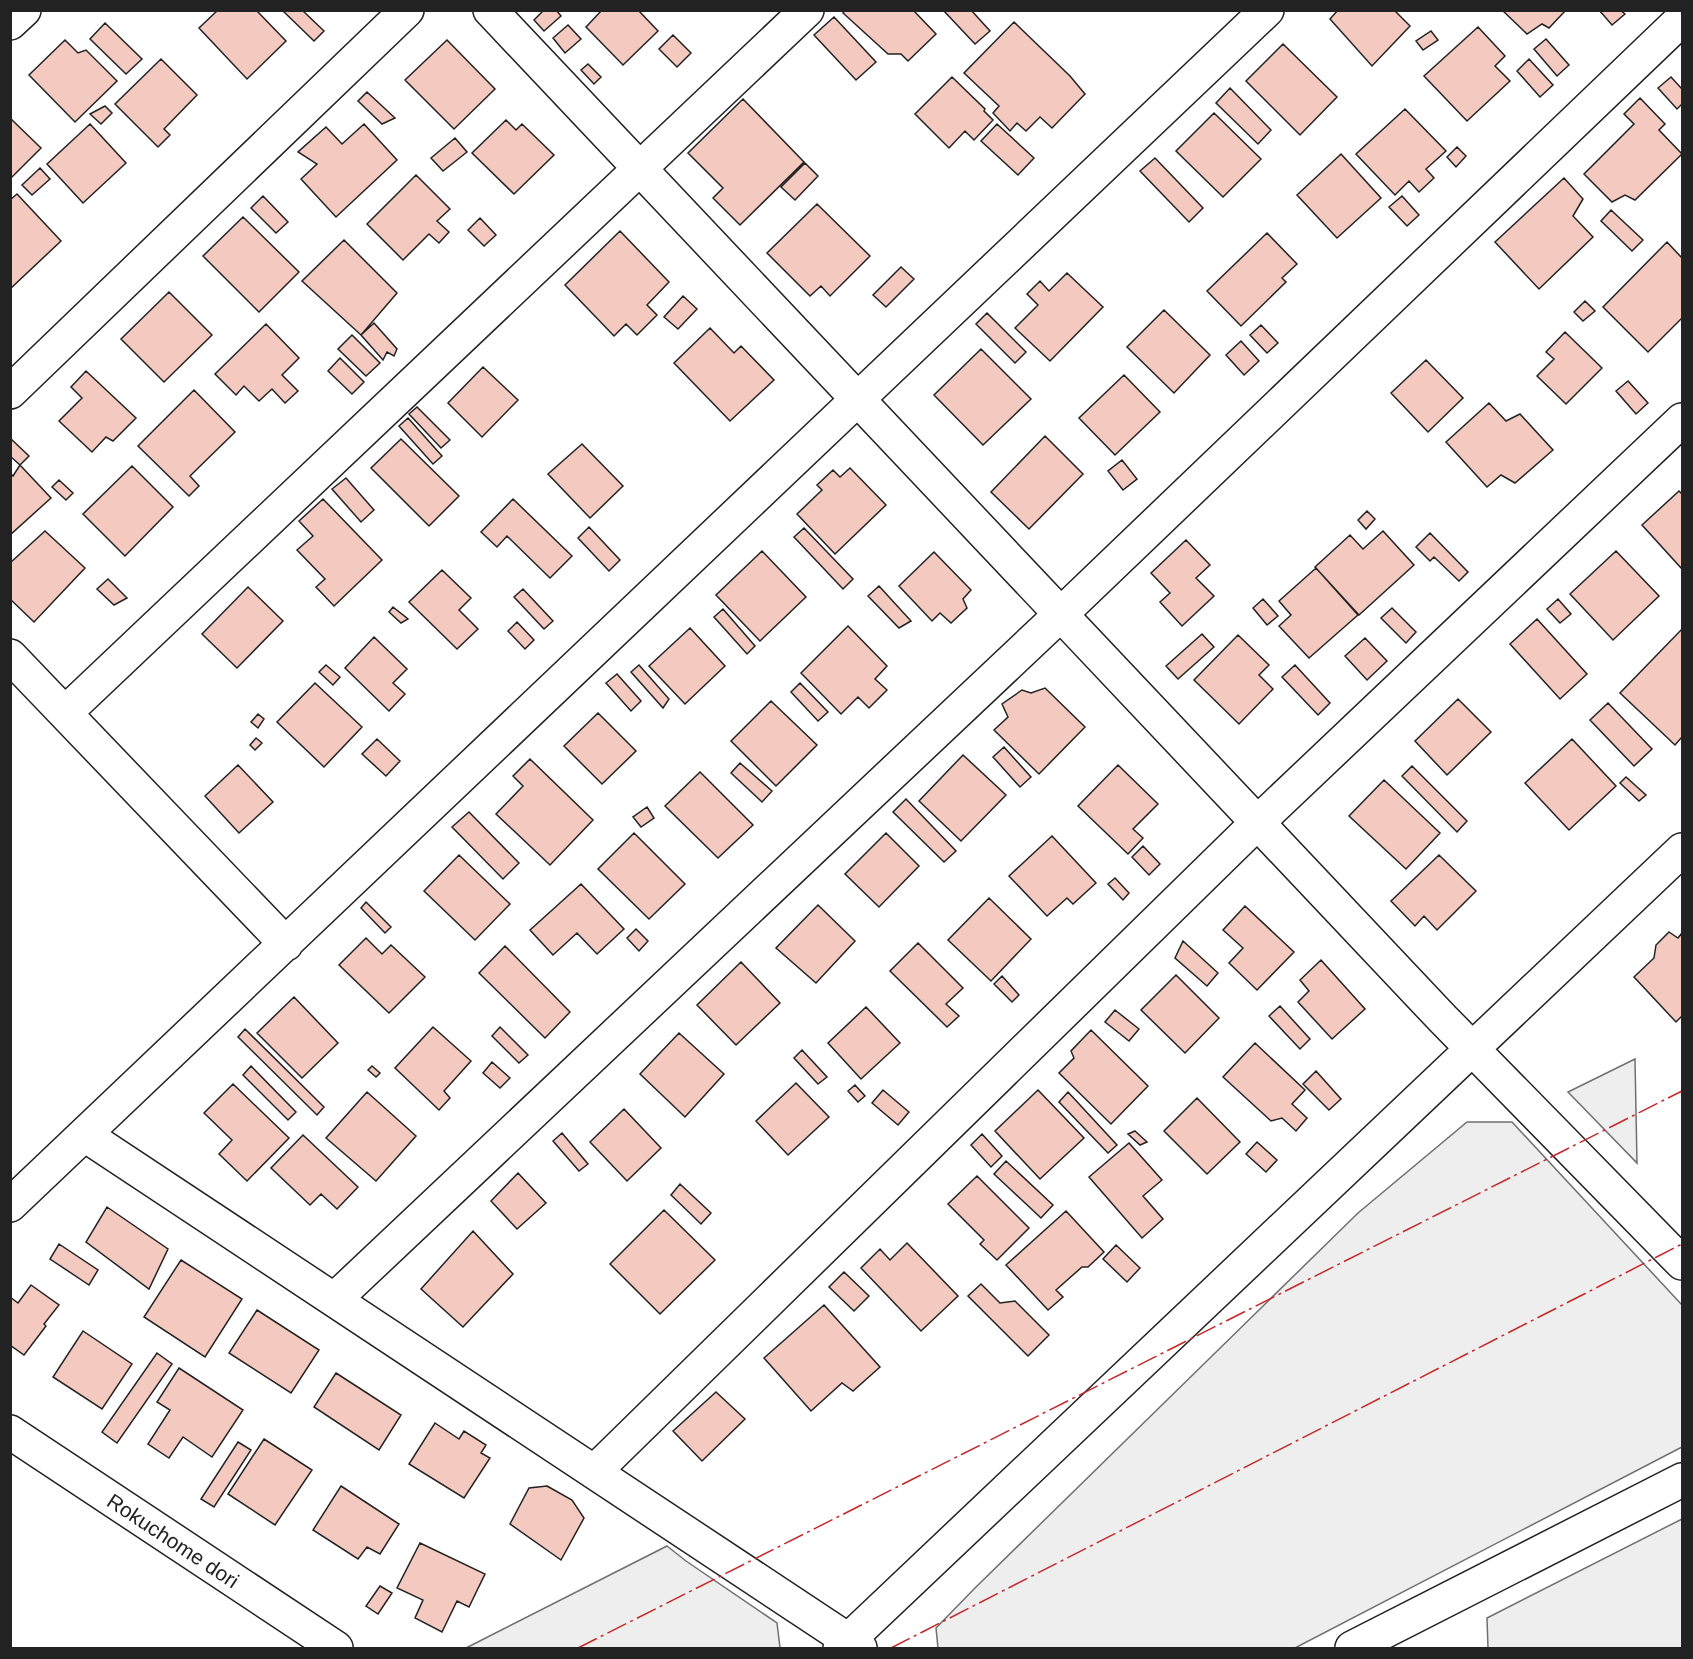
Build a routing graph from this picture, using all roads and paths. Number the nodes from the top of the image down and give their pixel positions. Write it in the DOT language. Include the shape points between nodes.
graph roads {
  1 [pos="24,10"];
  2 [pos="407,10"];
  3 [pos="490,10"];
  4 [pos="807,10"];
  5 [pos="1267,10"];
  6 [pos="1683,19"];
  7 [pos="10,23"];
  8 [pos="640,169"];
  9 [pos="10,392"];
  10 [pos="857,400"];
  11 [pos="1683,420"];
  12 [pos="1060,615"];
  13 [pos="10,656"];
  14 [pos="65,713"];
  15 [pos="1257,823"];
  16 [pos="1683,850"];
  17 [pos="286,944"];
  18 [pos="1472,1049"];
  19 [pos="85,1135"];
  20 [pos="10,1205"];
  21 [pos="1683,1263"];
  22 [pos="334,1300"];
  23 [pos="10,1432"];
  24 [pos="594,1472"];
  25 [pos="1683,1480"];
  26 [pos="1395,1640"];
  27 [pos="849,1646"];
  28 [pos="336,1648"];
  29 [pos="1353,1648"];
  1 -- 7 [label="street"];
  2 -- 9 [label="street"];
  3 -- 8 [label="street"];
  4 -- 8 [label="street"];
  5 -- 10 [label="street"];
  6 -- 12 [label="street"];
  8 -- 10 [label="street"];
  8 -- 14 [label="street"];
  10 -- 12 [label="street"];
  10 -- 17 [label="street"];
  11 -- 15 [label="street"];
  12 -- 15 [label="street"];
  12 -- 22 [label="street"];
  13 -- 14 [label="street"];
  14 -- 17 [label="street"];
  15 -- 18 [label="street"];
  15 -- 24 [label="street"];
  16 -- 18 [label="street"];
  17 -- 19 [label="street"];
  18 -- 21 [label="street"];
  18 -- 27 [label="street"];
  19 -- 20 [label="street"];
  19 -- 22 [label="street"];
  22 -- 24 [label="street"];
  23 -- 28 [label="street, Rokuchome dori"];
  24 -- 27 [label="street"];
  25 -- 26 [label="street"];
  26 -- 29 [label="street"];
}
